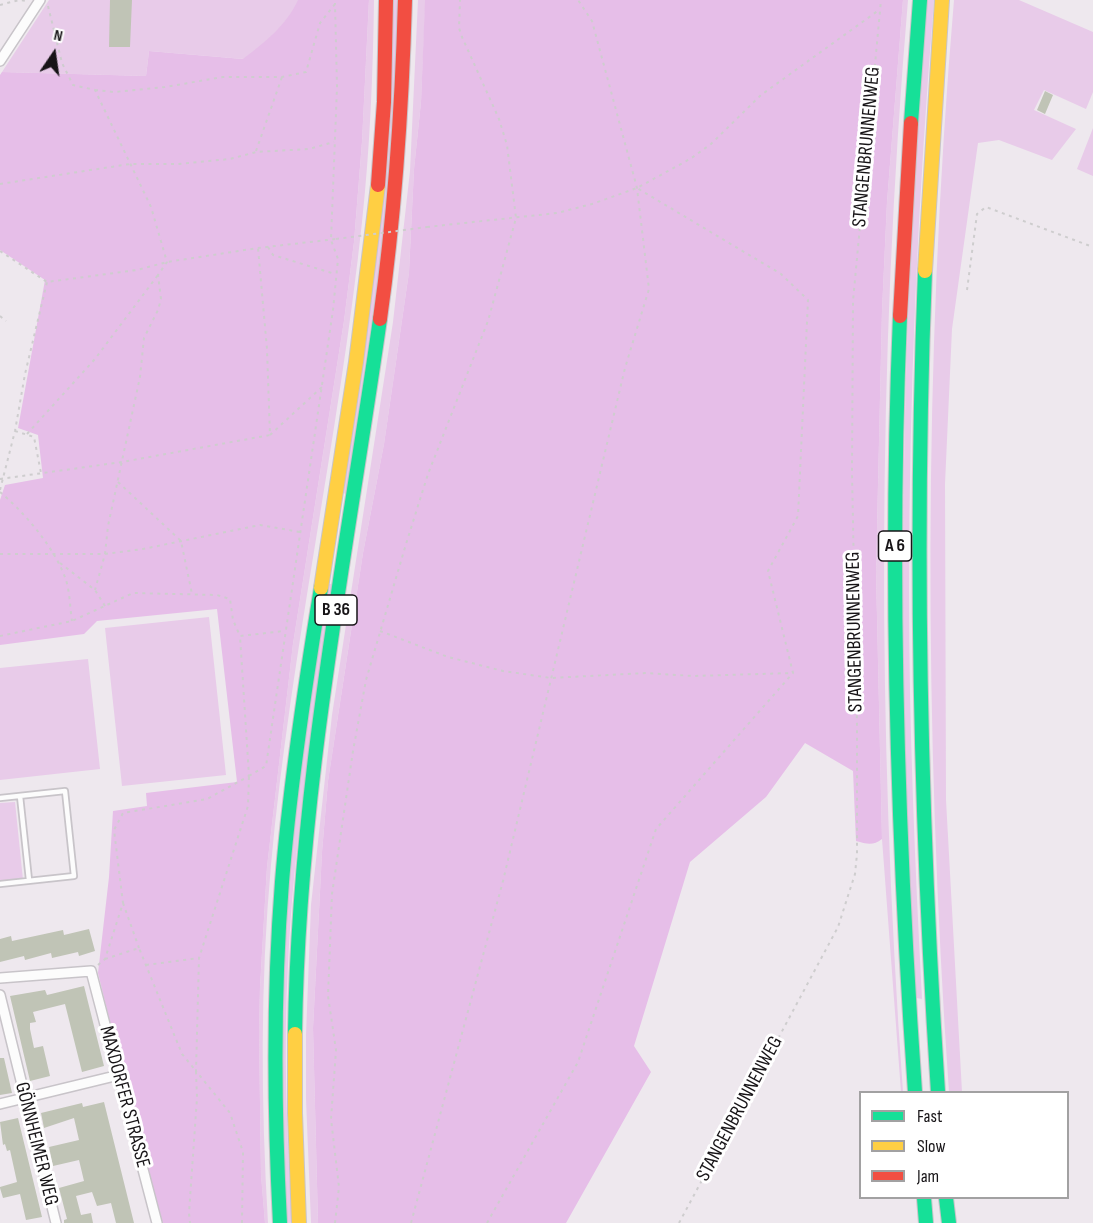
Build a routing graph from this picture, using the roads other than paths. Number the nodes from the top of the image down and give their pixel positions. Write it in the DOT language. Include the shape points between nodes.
graph roads {
  1 [pos="386,0"];
  2 [pos="405,0"];
  3 [pos="920,0"];
  4 [pos="942,0"];
  5 [pos="42,2"];
  6 [pos="0,61"];
  7 [pos="20,796"];
  8 [pos="0,798"];
  9 [pos="29,880"];
  10 [pos="0,884"];
  11 [pos="0,978"];
  12 [pos="0,995"];
  13 [pos="119,1075"];
  14 [pos="915,1091"];
  15 [pos="938,1091"];
  16 [pos="25,1098"];
  17 [pos="0,1104"];
  18 [pos="924,1199"];
  19 [pos="946,1199"];
  20 [pos="56,1223"];
  21 [pos="156,1223"];
  22 [pos="280,1223"];
  23 [pos="299,1223"];
  24 [pos="926,1223"];
  25 [pos="949,1223"];
  1 -- 22 [label="highway, B 36" via="386,57 370,258 306,682 280,898 274,1067"];
  2 -- 23 [label="highway, B 36" via="401,131 386,282 316,743 300,893 293,1081"];
  3 -- 14 [label="highway, A 6" via="900,317 895,535 899,816"];
  4 -- 15 [label="highway, A 6" via="922,325 917,539 921,813"];
  5 -- 6 [label="street"];
  7 -- 8 [label="lane"];
  7 -- 9 [label="lane"];
  7 -- 9 [label="lane" via="65,791 74,876"];
  9 -- 10 [label="lane"];
  11 -- 13 [label="street, MAXDORFER STRASSE" via="91,971"];
  12 -- 16 [label="street, GÖNNHEIMER WEG"];
  13 -- 16 [label="street"];
  13 -- 21 [label="street, MAXDORFER STRASSE"];
  16 -- 17 [label="street"];
  16 -- 20 [label="street, GÖNNHEIMER WEG"];
  18 -- 24 [label="highway"];
  19 -- 25 [label="highway"];
}
